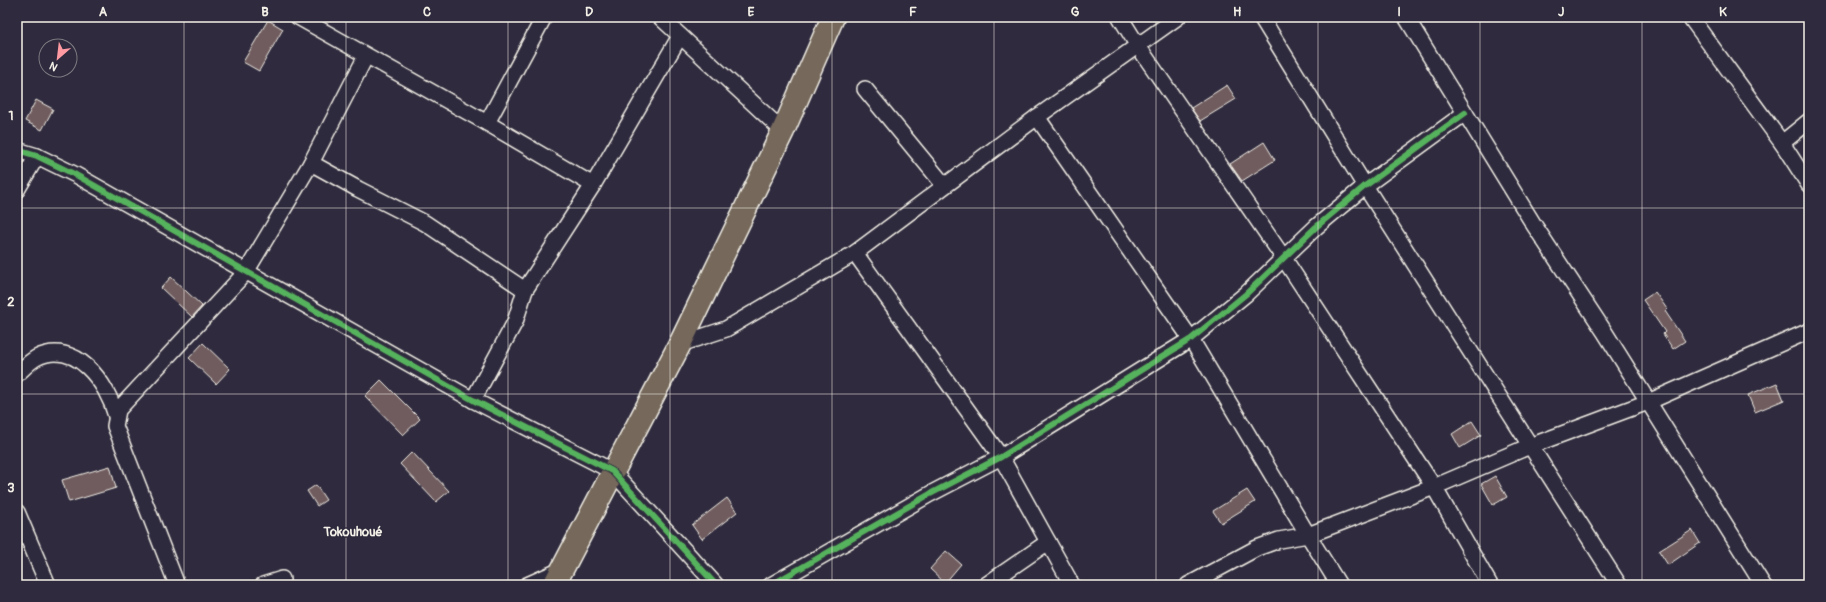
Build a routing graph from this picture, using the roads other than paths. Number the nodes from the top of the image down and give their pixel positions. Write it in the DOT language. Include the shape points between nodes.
graph roads {
  1 [pos="298,17"];
  2 [pos="544,17"];
  3 [pos="660,17"];
  4 [pos="833,17"];
  5 [pos="1120,17"];
  6 [pos="1178,17"];
  7 [pos="1261,17"];
  8 [pos="1406,17"];
  9 [pos="1690,17"];
  10 [pos="680,36"];
  11 [pos="1138,46"];
  12 [pos="366,56"];
  13 [pos="865,89"];
  14 [pos="1465,113"];
  15 [pos="1037,117"];
  16 [pos="1809,121"];
  17 [pos="487,122"];
  18 [pos="784,131"];
  19 [pos="1782,143"];
  20 [pos="17,150"];
  21 [pos="37,156"];
  22 [pos="311,163"];
  23 [pos="593,185"];
  24 [pos="944,185"];
  25 [pos="1809,185"];
  26 [pos="1365,186"];
  27 [pos="17,190"];
  28 [pos="855,253"];
  29 [pos="1283,257"];
  30 [pos="246,272"];
  31 [pos="525,290"];
  32 [pos="1809,331"];
  33 [pos="1191,339"];
  34 [pos="680,344"];
  35 [pos="17,374"];
  36 [pos="473,400"];
  37 [pos="1648,402"];
  38 [pos="116,416"];
  39 [pos="1530,446"];
  40 [pos="1001,457"];
  41 [pos="612,471"];
  42 [pos="1434,487"];
  43 [pos="17,512"];
  44 [pos="1308,535"];
  45 [pos="1048,542"];
  46 [pos="559,577"];
  47 [pos="282,579"];
  48 [pos="1197,583"];
  49 [pos="48,585"];
  50 [pos="177,585"];
  51 [pos="263,585"];
  52 [pos="527,585"];
  53 [pos="716,585"];
  54 [pos="771,585"];
  55 [pos="986,585"];
  56 [pos="1072,585"];
  57 [pos="1339,585"];
  58 [pos="1490,585"];
  59 [pos="1619,585"];
  60 [pos="1763,585"];
  1 -- 12 [label="street"];
  2 -- 17 [label="street"];
  3 -- 10 [label="street"];
  4 -- 18 [label="main road"];
  5 -- 11 [label="street"];
  6 -- 11 [label="street"];
  7 -- 26 [label="street"];
  8 -- 14 [label="street"];
  9 -- 19 [label="street"];
  10 -- 18 [label="street"];
  10 -- 23 [label="street"];
  11 -- 15 [label="street"];
  11 -- 29 [label="street"];
  12 -- 17 [label="street"];
  12 -- 22 [label="street"];
  13 -- 24 [label="street"];
  14 -- 26 [label="street"];
  14 -- 37 [label="street"];
  15 -- 24 [label="street"];
  15 -- 33 [label="street"];
  16 -- 19 [label="street"];
  17 -- 23 [label="street"];
  18 -- 34 [label="main road"];
  19 -- 25 [label="street"];
  20 -- 21 [label="street"];
  21 -- 27 [label="street"];
  21 -- 30 [label="street"];
  22 -- 30 [label="street"];
  22 -- 31 [label="street" via="425,223"];
  23 -- 31 [label="street"];
  24 -- 28 [label="street"];
  26 -- 29 [label="street"];
  26 -- 39 [label="street"];
  28 -- 34 [label="street" via="726,329"];
  28 -- 40 [label="street"];
  29 -- 33 [label="street" via="1246,294"];
  29 -- 42 [label="street"];
  30 -- 36 [label="street"];
  30 -- 38 [label="street" via="118,410"];
  31 -- 36 [label="street" via="515,322"];
  32 -- 37 [label="street"];
  33 -- 40 [label="street"];
  33 -- 44 [label="street"];
  34 -- 41 [label="main road"];
  35 -- 38 [label="street" via="36,358 54,353 71,356 84,363 100,381 113,404"];
  36 -- 41 [label="street"];
  37 -- 39 [label="street"];
  37 -- 60 [label="street"];
  38 -- 50 [label="street" via="115,426"];
  39 -- 42 [label="street"];
  39 -- 59 [label="street"];
  40 -- 45 [label="street"];
  40 -- 54 [label="street" via="930,494"];
  41 -- 46 [label="main road"];
  41 -- 53 [label="street"];
  42 -- 44 [label="street"];
  42 -- 58 [label="street"];
  43 -- 49 [label="street"];
  44 -- 48 [label="street" via="1279,540 1257,548"];
  44 -- 57 [label="street"];
  45 -- 55 [label="street"];
  45 -- 56 [label="street"];
  46 -- 52 [label="street"];
  47 -- 51 [label="street"];
}
